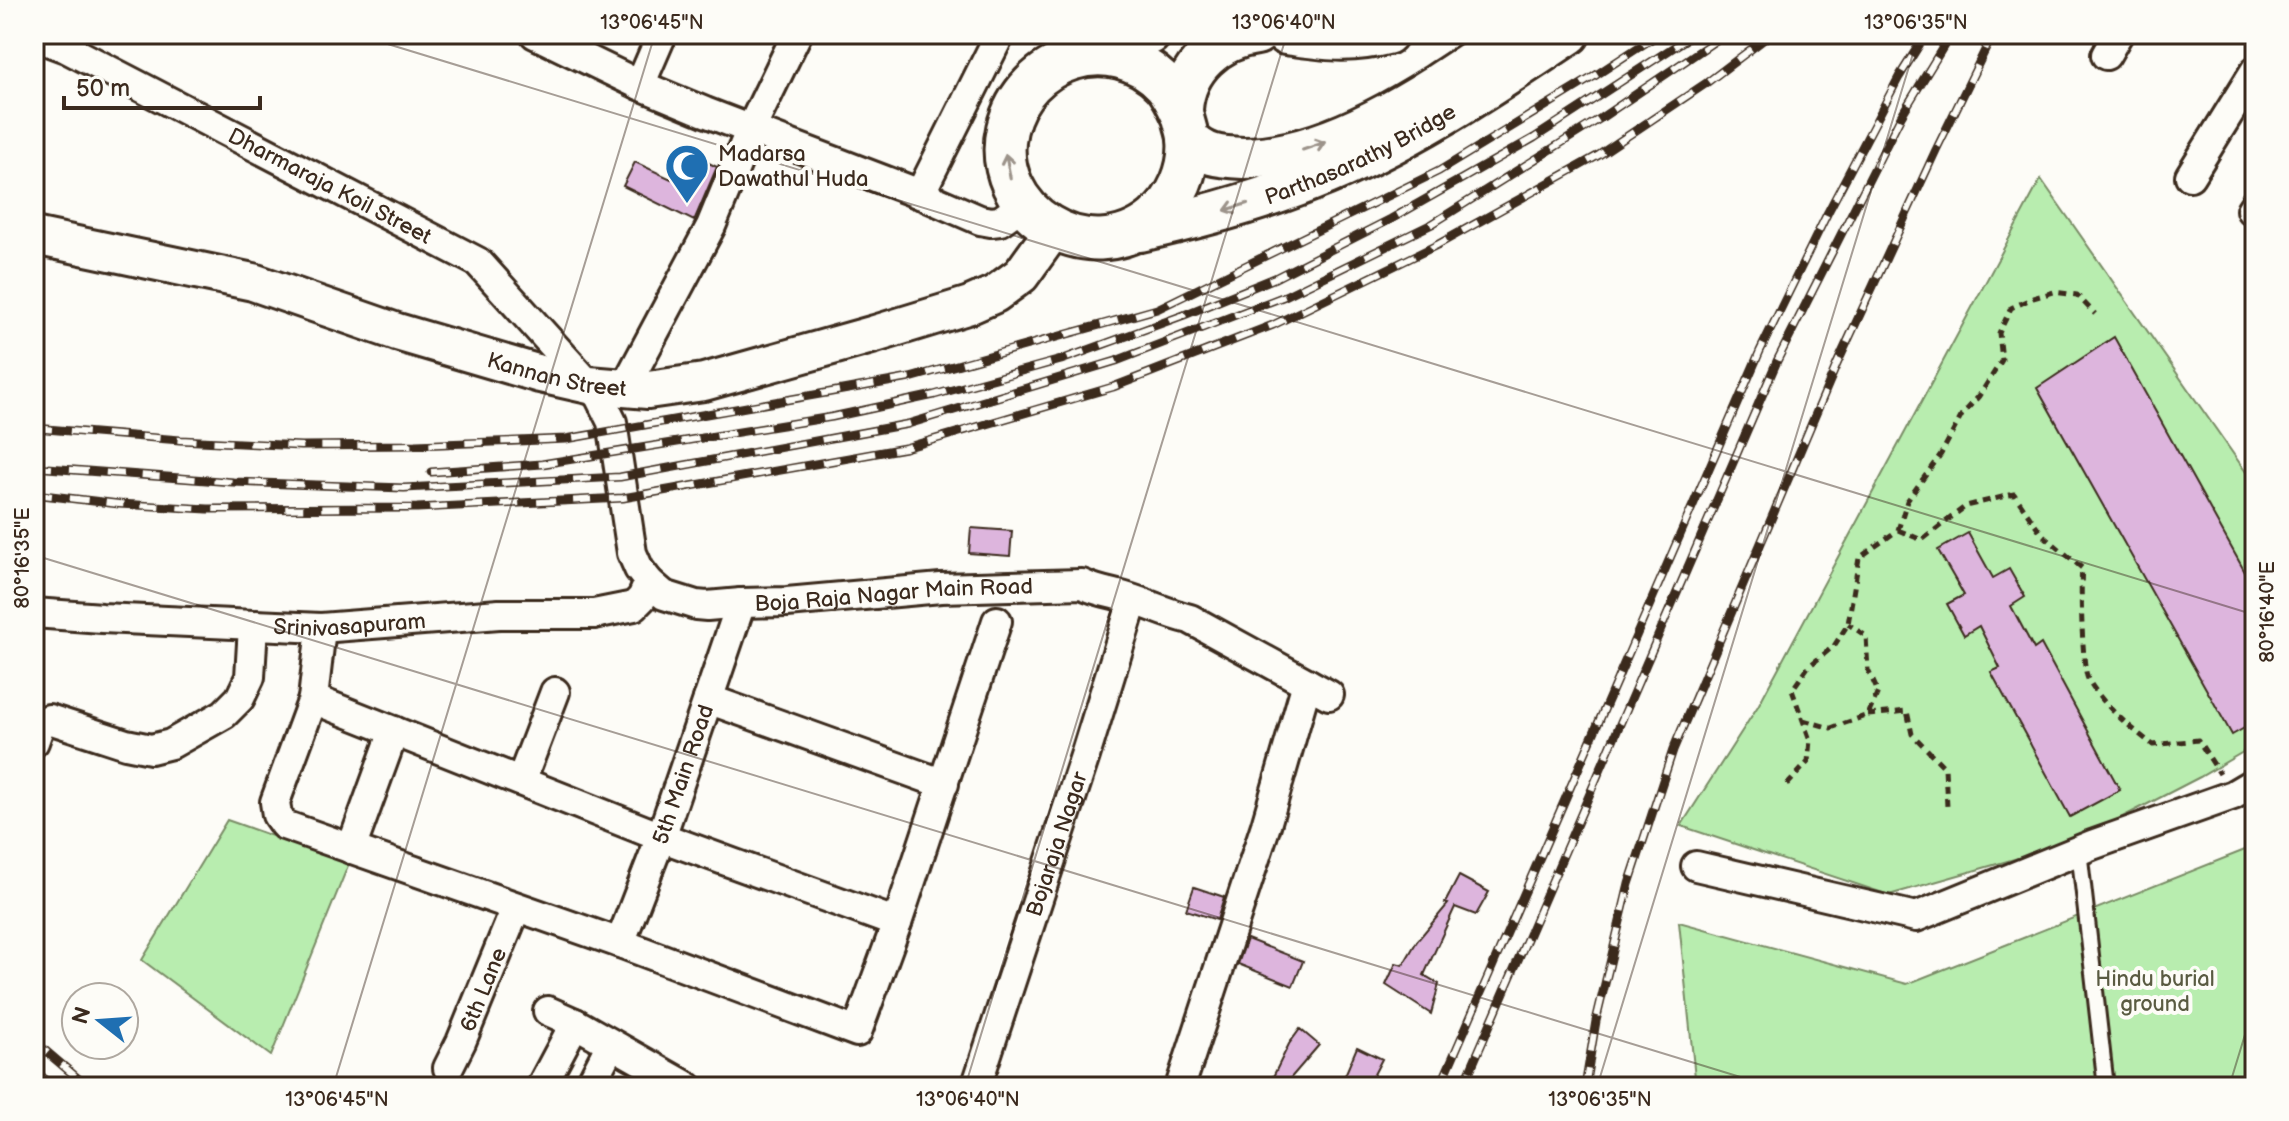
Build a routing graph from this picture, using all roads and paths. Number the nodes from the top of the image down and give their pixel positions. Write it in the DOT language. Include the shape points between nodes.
graph roads {
  1 [pos="535,34"];
  2 [pos="662,34"];
  3 [pos="797,34"];
  4 [pos="1000,34"];
  5 [pos="1150,34"];
  6 [pos="1257,34"];
  7 [pos="1285,34"];
  8 [pos="1387,34"];
  9 [pos="1513,34"];
  10 [pos="1569,34"];
  11 [pos="34,36"];
  12 [pos="1086,56"];
  13 [pos="2255,71"];
  14 [pos="1476,76"];
  15 [pos="640,85"];
  16 [pos="1185,127"];
  17 [pos="750,131"];
  18 [pos="2190,176"];
  19 [pos="920,194"];
  20 [pos="1039,216"];
  21 [pos="1131,233"];
  22 [pos="34,236"];
  23 [pos="2095,314"];
  24 [pos="607,387"];
  25 [pos="1898,530"];
  26 [pos="649,582"];
  27 [pos="1133,601"];
  28 [pos="741,603"];
  29 [pos="34,613"];
  30 [pos="997,621"];
  31 [pos="1848,624"];
  32 [pos="253,626"];
  33 [pos="321,628"];
  34 [pos="555,692"];
  35 [pos="313,699"];
  36 [pos="708,699"];
  37 [pos="1868,715"];
  38 [pos="1802,720"];
  39 [pos="394,731"];
  40 [pos="34,742"];
  41 [pos="521,781"];
  42 [pos="944,784"];
  43 [pos="1787,785"];
  44 [pos="2244,789"];
  45 [pos="1947,807"];
  46 [pos="661,837"];
  47 [pos="351,849"];
  48 [pos="2079,850"];
  49 [pos="1696,866"];
  50 [pos="516,908"];
  51 [pos="897,923"];
  52 [pos="620,943"];
  53 [pos="548,1011"];
  54 [pos="575,1023"];
  55 [pos="611,1044"];
  56 [pos="448,1068"];
  57 [pos="653,1078"];
  58 [pos="541,1087"];
  59 [pos="589,1087"];
  60 [pos="688,1087"];
  61 [pos="976,1087"];
  62 [pos="1180,1087"];
  63 [pos="2106,1087"];
  1 -- 15 [label="street"];
  2 -- 15 [label="street"];
  3 -- 17 [label="street"];
  4 -- 19 [label="street"];
  5 -- 12 [label="main road"];
  6 -- 16 [label="main road" via="1237,38 1206,57 1186,88"];
  7 -- 8 [label="main road" via="1361,41"];
  9 -- 14 [label="main road, Parthasarathy Bridge"];
  10 -- 14 [label="main road, Parthasarathy Bridge"];
  11 -- 24 [label="street, Dharmaraja Koil Street" via="478,262"];
  12 -- 16 [label="main road" via="1111,56 1145,69 1163,84"];
  20 -- 12 [label="main road, one-way" via="1016,193 1006,160 1012,112 1042,74"];
  13 -- 18 [label="street"];
  16 -- 14 [label="main road, Parthasarathy Bridge, one-way" via="1196,148 1206,153 1276,156 1357,129 1429,88"];
  14 -- 21 [label="main road, Parthasarathy Bridge, one-way" via="1417,130 1312,180 1234,208"];
  15 -- 17 [label="street"];
  16 -- 21 [label="main road" via="1187,162 1175,195"];
  17 -- 19 [label="street"];
  17 -- 24 [label="street" via="711,226"];
  19 -- 20 [label="street" via="991,222"];
  20 -- 21 [label="main road" via="1071,236 1095,240"];
  20 -- 24 [label="street, Kannan Street" via="1021,275 970,305 704,382 669,388"];
  22 -- 24 [label="street, Kannan Street" via="253,282 472,355"];
  23 -- 25 [label="path" via="2077,295 2054,292 2011,308 1999,333 2002,360 1907,501"];
  24 -- 26 [label="street" via="632,553"];
  25 -- 31 [label="path" via="1859,558"];
  25 -- 44 [label="path" via="1922,540 1966,506 2014,494 2042,534 2082,568 2087,677 2117,717 2153,745 2198,740"];
  26 -- 28 [label="street, Boja Raja Nagar Main Road" via="664,595 696,605"];
  26 -- 33 [label="street, Srinivasapuram" via="634,606 594,614 499,614"];
  27 -- 28 [label="street, Boja Raja Nagar Main Road" via="1082,584 1065,584"];
  27 -- 61 [label="street, Bojaraja Nagar"];
  27 -- 62 [label="street, Boja Raja Nagar Main Road" via="1190,619 1318,689 1266,825"];
  28 -- 36 [label="street, 5th Main Road"];
  29 -- 32 [label="street, Srinivasapuram"];
  30 -- 42 [label="street"];
  31 -- 37 [label="path" via="1866,636 1868,670 1878,692"];
  31 -- 38 [label="path" via="1792,690"];
  32 -- 33 [label="street, Srinivasapuram"];
  32 -- 40 [label="street" via="250,677 240,698 224,714 171,744 151,749 49,719 41,722"];
  33 -- 35 [label="street"];
  34 -- 41 [label="street"];
  35 -- 39 [label="street"];
  35 -- 47 [label="street" via="275,802 277,815 284,825"];
  36 -- 42 [label="street"];
  36 -- 46 [label="street, 5th Main Road"];
  37 -- 38 [label="path" via="1831,728"];
  37 -- 45 [label="path" via="1907,711 1912,734 1945,768"];
  38 -- 43 [label="path" via="1810,740 1808,762"];
  39 -- 41 [label="street"];
  39 -- 47 [label="street"];
  41 -- 46 [label="street"];
  42 -- 51 [label="street"];
  44 -- 48 [label="street"];
  46 -- 51 [label="street"];
  46 -- 52 [label="street, 5th Main Road"];
  47 -- 50 [label="street"];
  48 -- 49 [label="street" via="1916,917"];
  48 -- 63 [label="lane"];
  50 -- 52 [label="street"];
  50 -- 56 [label="street, 6th Lane"];
  51 -- 52 [label="street" via="857,1032"];
  53 -- 54 [label="street"];
  54 -- 55 [label="street"];
  54 -- 58 [label="street"];
  55 -- 57 [label="street"];
  55 -- 59 [label="street"];
  57 -- 60 [label="street"];
}
